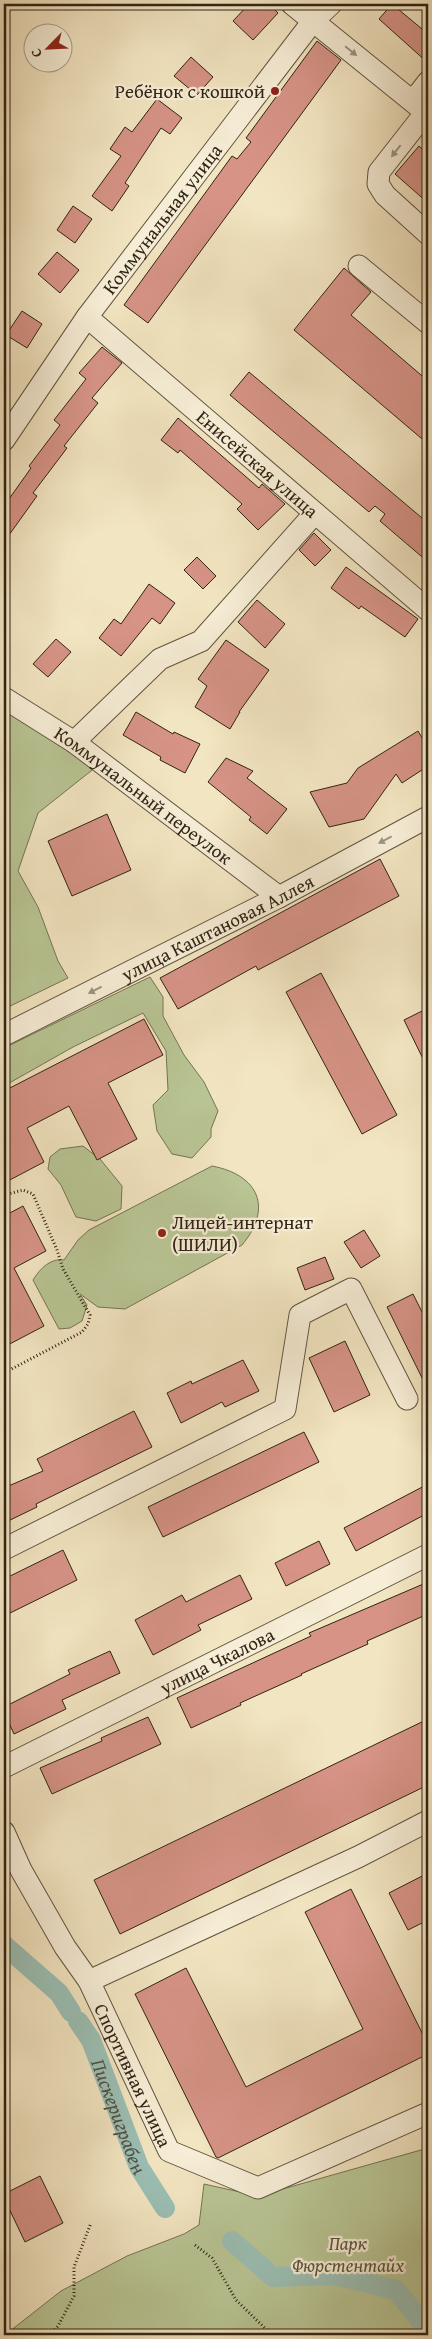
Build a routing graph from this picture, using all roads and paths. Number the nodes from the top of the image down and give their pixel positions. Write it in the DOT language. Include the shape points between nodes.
graph roads {
  1 [pos="292,4"];
  2 [pos="331,4"];
  3 [pos="313,21"];
  4 [pos="428,82"];
  5 [pos="422,109"];
  6 [pos="428,234"];
  7 [pos="360,266"];
  8 [pos="87,317"];
  9 [pos="428,323"];
  10 [pos="4,440"];
  11 [pos="315,513"];
  12 [pos="428,610"];
  13 [pos="6,702"];
  14 [pos="74,742"];
  15 [pos="428,817"];
  16 [pos="279,897"];
  17 [pos="4,1036"];
  18 [pos="4,1192"];
  19 [pos="4,1373"];
  20 [pos="407,1399"];
  21 [pos="4,1550"];
  22 [pos="428,1555"];
  23 [pos="4,1767"];
  24 [pos="428,1821"];
  25 [pos="4,1832"];
  26 [pos="89,1981"];
  27 [pos="428,2113"];
  28 [pos="91,2223"];
  29 [pos="196,2245"];
  30 [pos="50,2335"];
  31 [pos="272,2335"];
  1 -- 3 [label="street"];
  2 -- 3 [label="street, Коммунальная улица"];
  3 -- 5 [label="street, one-way"];
  3 -- 8 [label="street, Коммунальная улица"];
  4 -- 5 [label="street"];
  5 -- 6 [label="street, one-way" via="379,172 378,184 385,195"];
  7 -- 9 [label="street"];
  8 -- 10 [label="street, Коммунальная улица"];
  8 -- 11 [label="street, Енисейская улица"];
  11 -- 12 [label="street, Енисейская улица"];
  11 -- 14 [label="street" via="201,641 160,659"];
  13 -- 14 [label="street, Коммунальный переулок"];
  14 -- 16 [label="street, Коммунальный переулок"];
  15 -- 16 [label="street, улица Каштановая Аллея, one-way"];
  16 -- 17 [label="street, улица Каштановая Аллея, one-way"];
  18 -- 19 [label="path" via="23,1190 33,1194 63,1269 90,1315 82,1332"];
  20 -- 21 [label="street" via="352,1290 300,1315 285,1409"];
  22 -- 23 [label="street, улица Чкалова"];
  24 -- 26 [label="street" via="358,1857"];
  25 -- 26 [label="street, Спортивная улица" via="21,1870"];
  26 -- 27 [label="street, Спортивная улица" via="169,2151 258,2188"];
  28 -- 30 [label="path" via="74,2267 74,2296"];
  29 -- 31 [label="path" via="212,2258 236,2300"];
}
